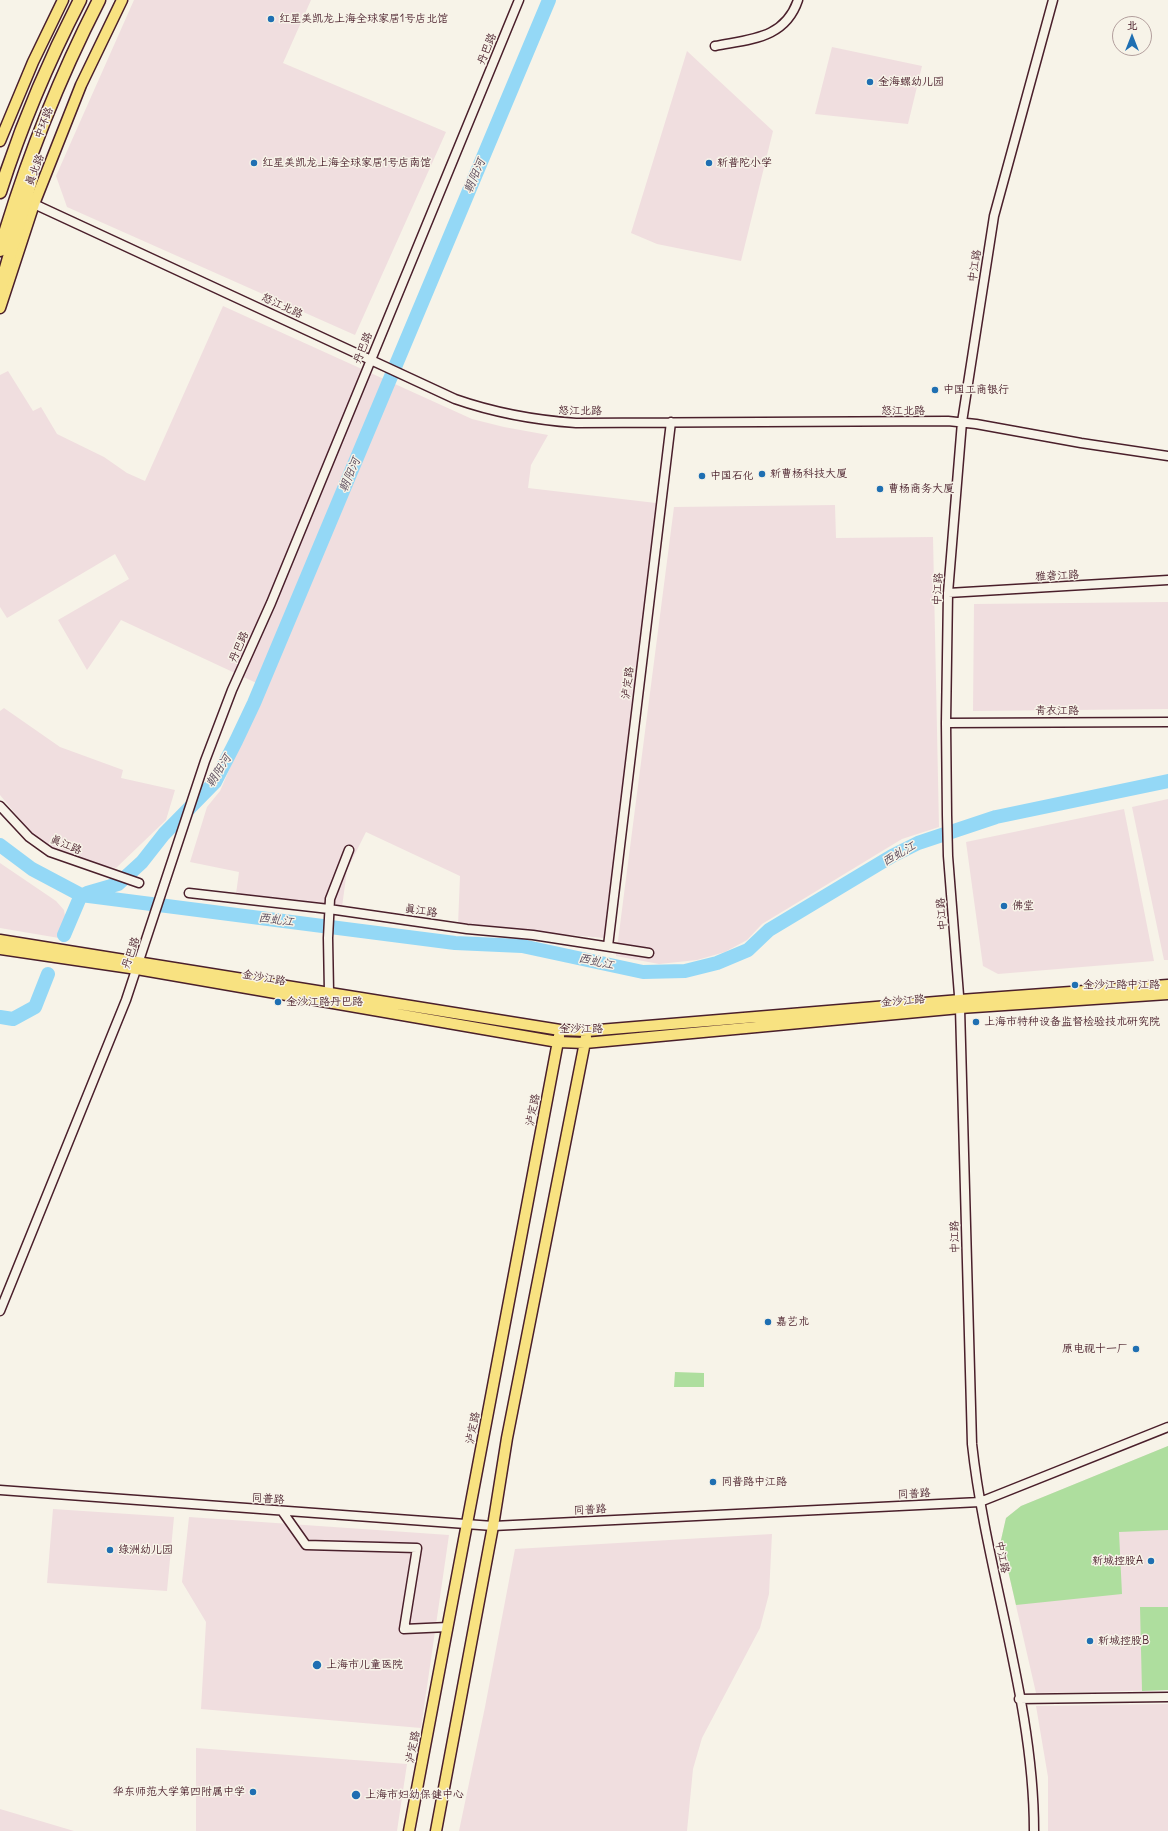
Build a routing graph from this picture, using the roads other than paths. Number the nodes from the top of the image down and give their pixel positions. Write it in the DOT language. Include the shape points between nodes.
graph roads {
  1 [pos="63,0"];
  2 [pos="80,0"];
  3 [pos="99,0"];
  4 [pos="122,0"];
  5 [pos="519,0"];
  6 [pos="798,0"];
  7 [pos="1053,0"];
  8 [pos="715,46"];
  9 [pos="62,76"];
  10 [pos="0,141"];
  11 [pos="12,158"];
  12 [pos="0,182"];
  13 [pos="0,192"];
  14 [pos="34,204"];
  15 [pos="0,250"];
  16 [pos="0,289"];
  17 [pos="0,308"];
  18 [pos="370,359"];
  19 [pos="671,422"];
  20 [pos="962,422"];
  21 [pos="1168,456"];
  22 [pos="1168,580"];
  23 [pos="948,593"];
  24 [pos="1168,722"];
  25 [pos="946,723"];
  26 [pos="0,806"];
  27 [pos="349,850"];
  28 [pos="139,883"];
  29 [pos="189,893"];
  30 [pos="329,911"];
  31 [pos="0,940"];
  32 [pos="608,946"];
  33 [pos="0,949"];
  34 [pos="649,952"];
  35 [pos="138,965"];
  36 [pos="1168,985"];
  37 [pos="329,992"];
  38 [pos="1168,994"];
  39 [pos="960,1004"];
  40 [pos="560,1030"];
  41 [pos="587,1031"];
  42 [pos="558,1042"];
  43 [pos="585,1043"];
  44 [pos="0,1312"];
  45 [pos="1168,1427"];
  46 [pos="0,1490"];
  47 [pos="980,1502"];
  48 [pos="282,1511"];
  49 [pos="467,1525"];
  50 [pos="493,1526"];
  51 [pos="448,1627"];
  52 [pos="1168,1696"];
  53 [pos="1019,1699"];
  54 [pos="409,1831"];
  55 [pos="436,1831"];
  56 [pos="1034,1831"];
  1 -- 10 [label="main road" via="33,62"];
  2 -- 11 [label="highway, 中环路" via="47,69"];
  3 -- 9 [label="highway, 中环路"];
  4 -- 14 [label="main road, 真北路" via="81,85"];
  5 -- 18 [label="street, 丹巴路"];
  6 -- 8 [label="street" via="788,20 776,31 760,37"];
  7 -- 20 [label="street, 中江路" via="994,216"];
  9 -- 15 [label="highway, 中环路" via="18,192"];
  9 -- 16 [label="highway"];
  11 -- 12 [label="highway"];
  11 -- 13 [label="highway, 中环路"];
  14 -- 17 [label="main road, 真北路"];
  14 -- 18 [label="street, 怒江北路"];
  18 -- 19 [label="street, 怒江北路" via="455,399 513,416 576,423"];
  18 -- 35 [label="street, 丹巴路" via="271,603 232,690"];
  19 -- 20 [label="street, 怒江北路"];
  19 -- 32 [label="street, 泸定路"];
  20 -- 21 [label="street, 怒江北路"];
  20 -- 23 [label="street, 中江路"];
  22 -- 23 [label="street, 雅砻江路"];
  23 -- 25 [label="street, 中江路"];
  24 -- 25 [label="street, 青衣江路"];
  25 -- 39 [label="street, 中江路" via="948,856"];
  26 -- 28 [label="street, 真江路" via="29,837 50,852"];
  27 -- 30 [label="street" via="330,899"];
  29 -- 30 [label="street, 真江路"];
  30 -- 32 [label="street, 真江路"];
  30 -- 37 [label="street"];
  31 -- 35 [label="main road, 金沙江路"];
  32 -- 34 [label="street, 真江路"];
  33 -- 35 [label="main road, 金沙江路"];
  35 -- 37 [label="main road, 金沙江路"];
  35 -- 42 [label="main road, 金沙江路"];
  35 -- 44 [label="street, 丹巴路"];
  36 -- 39 [label="main road, 金沙江路"];
  37 -- 40 [label="main road, 金沙江路"];
  38 -- 39 [label="main road, 金沙江路"];
  39 -- 41 [label="main road, 金沙江路"];
  39 -- 43 [label="main road, 金沙江路"];
  39 -- 47 [label="street, 中江路" via="970,1396 972,1444"];
  40 -- 41 [label="main road, 金沙江路"];
  40 -- 42 [label="main road, 泸定路"];
  41 -- 43 [label="main road"];
  42 -- 43 [label="main road, 金沙江路"];
  42 -- 49 [label="main road, 泸定路"];
  43 -- 50 [label="main road" via="507,1438"];
  45 -- 47 [label="street, 同普路"];
  46 -- 48 [label="street, 同普路"];
  47 -- 50 [label="street, 同普路"];
  47 -- 53 [label="street, 中江路"];
  48 -- 49 [label="street, 同普路"];
  48 -- 51 [label="street" via="306,1544 417,1548 404,1629"];
  49 -- 50 [label="street, 同普路"];
  49 -- 51 [label="main road, 泸定路"];
  50 -- 55 [label="main road"];
  51 -- 54 [label="main road, 泸定路"];
  52 -- 53 [label="street"];
  53 -- 56 [label="street, 中江路" via="1031,1763"];
}
